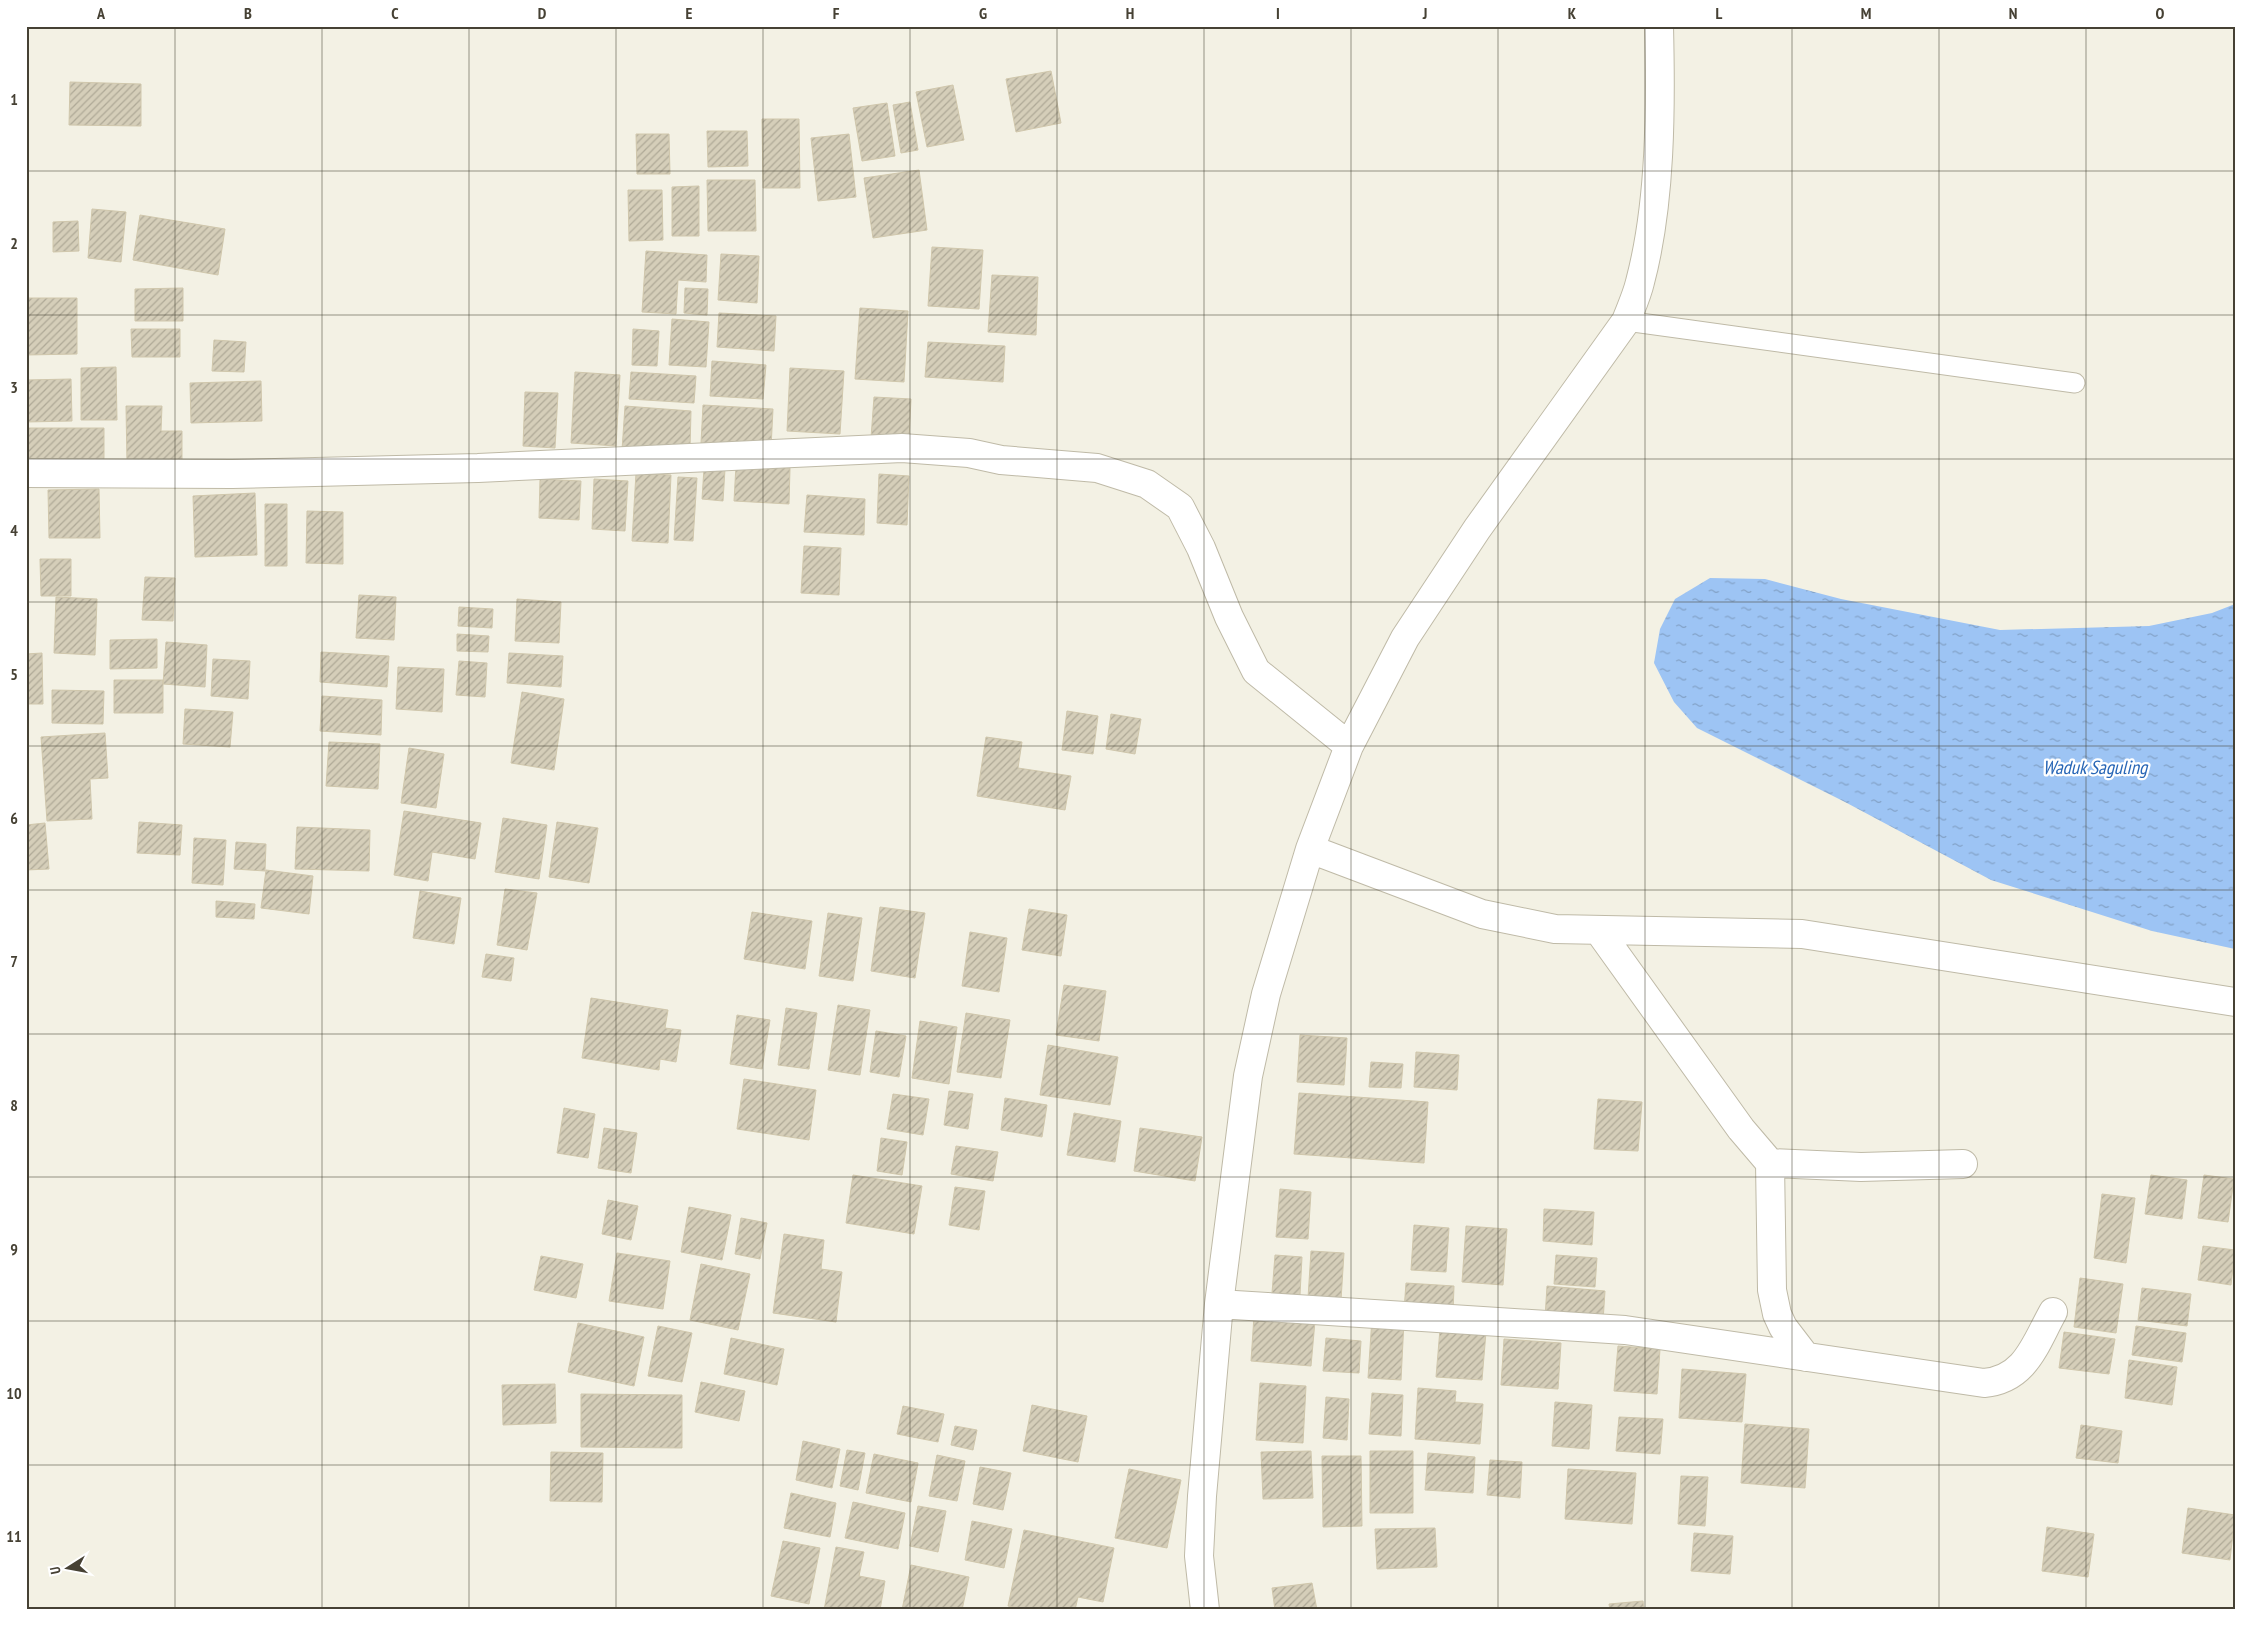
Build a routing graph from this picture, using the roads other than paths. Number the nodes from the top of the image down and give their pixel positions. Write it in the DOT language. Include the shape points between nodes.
graph roads {
  1 [pos="1659,26"];
  2 [pos="1626,321"];
  3 [pos="2075,383"];
  4 [pos="26,473"];
  5 [pos="1349,746"];
  6 [pos="1310,849"];
  7 [pos="1599,931"];
  8 [pos="2235,1002"];
  9 [pos="1770,1163"];
  10 [pos="1963,1164"];
  11 [pos="1219,1304"];
  12 [pos="2053,1312"];
  13 [pos="1806,1356"];
  14 [pos="1205,1610"];
  1 -- 2 [label="street" via="1656,179 1640,283"];
  2 -- 3 [label="lane"];
  2 -- 5 [label="street" via="1448,572 1405,638"];
  4 -- 5 [label="street" via="232,474 478,468 902,448 1097,468 1147,484 1180,508 1256,671"];
  5 -- 6 [label="street"];
  6 -- 7 [label="street" via="1482,914 1555,929"];
  6 -- 11 [label="street" via="1266,994 1248,1076"];
  7 -- 8 [label="street" via="1802,934"];
  7 -- 9 [label="street" via="1741,1129"];
  9 -- 10 [label="street" via="1861,1167"];
  9 -- 13 [label="street" via="1772,1290 1783,1327"];
  11 -- 13 [label="street" via="1625,1330"];
  11 -- 14 [label="street" via="1202,1496 1200,1556"];
  12 -- 13 [label="street" via="2022,1366 2004,1380 1991,1383"];
}
